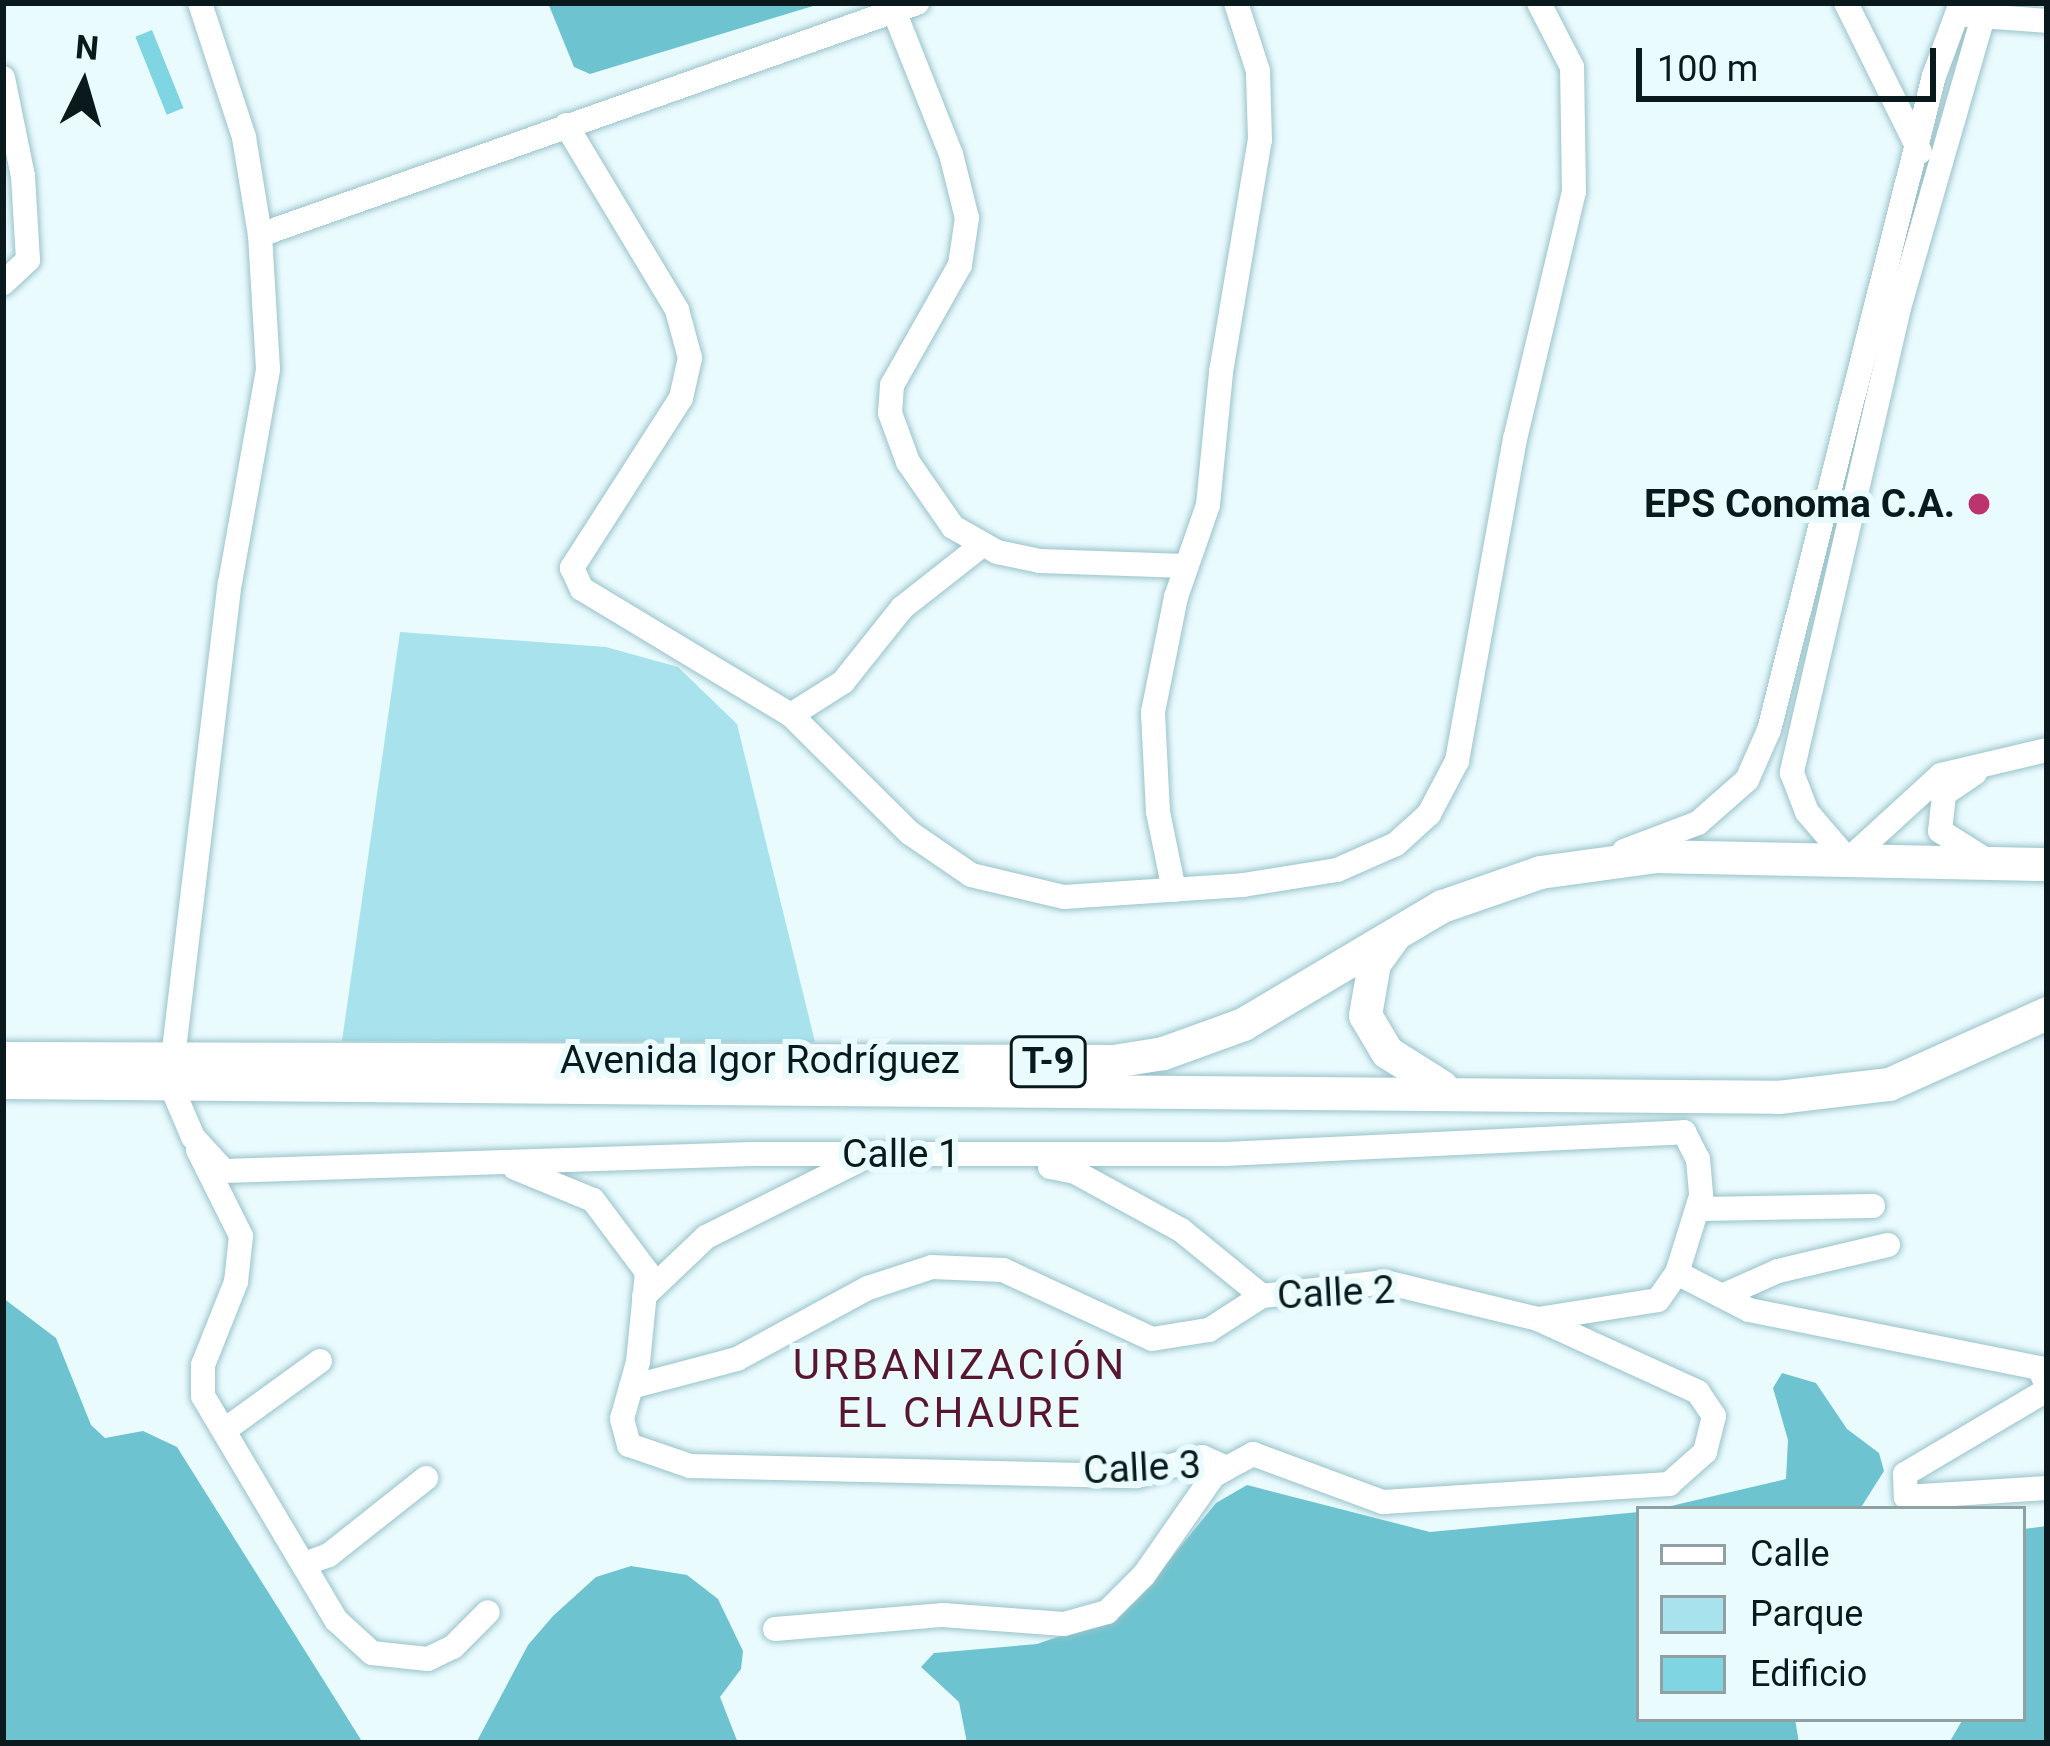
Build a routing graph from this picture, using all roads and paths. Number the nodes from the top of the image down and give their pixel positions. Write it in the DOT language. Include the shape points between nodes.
graph roads {
  1 [pos="200,3"];
  2 [pos="1236,3"];
  3 [pos="1539,3"];
  4 [pos="1846,3"];
  5 [pos="906,7"];
  6 [pos="1972,9"];
  7 [pos="2047,21"];
  8 [pos="3,78"];
  9 [pos="566,125"];
  10 [pos="1926,155"];
  11 [pos="260,235"];
  12 [pos="3,283"];
  13 [pos="982,545"];
  14 [pos="1186,566"];
  15 [pos="791,715"];
  16 [pos="2047,751"];
  17 [pos="2002,755"];
  18 [pos="1848,860"];
  19 [pos="1588,863"];
  20 [pos="1990,863"];
  21 [pos="2047,864"];
  22 [pos="1174,890"];
  23 [pos="2047,891"];
  24 [pos="1398,931"];
  25 [pos="2047,994"];
  26 [pos="2047,1012"];
  27 [pos="3,1058"];
  28 [pos="1953,1060"];
  29 [pos="171,1069"];
  30 [pos="259,1081"];
  31 [pos="3,1082"];
  32 [pos="1447,1089"];
  33 [pos="190,1129"];
  34 [pos="875,1153"];
  35 [pos="1012,1160"];
  36 [pos="507,1165"];
  37 [pos="1873,1206"];
  38 [pos="1698,1209"];
  39 [pos="1888,1245"];
  40 [pos="1677,1273"];
  41 [pos="644,1296"];
  42 [pos="1262,1296"];
  43 [pos="1722,1296"];
  44 [pos="1538,1319"];
  45 [pos="320,1361"];
  46 [pos="631,1387"];
  47 [pos="2047,1388"];
  48 [pos="226,1430"];
  49 [pos="1227,1468"];
  50 [pos="427,1478"];
  51 [pos="2047,1488"];
  52 [pos="305,1564"];
  53 [pos="488,1612"];
  54 [pos="775,1629"];
  1 -- 11 [label="street" via="244,137"];
  2 -- 14 [label="street" via="1258,71 1260,140 1221,372 1214,478"];
  3 -- 22 [label="street" via="1572,67 1574,192 1514,439 1457,761 1416,829 1375,855 1317,874"];
  4 -- 10 [label="street"];
  5 -- 9 [label="street"];
  5 -- 13 [label="street" via="967,218 960,265 900,361 890,413 928,496 952,527"];
  6 -- 7 [label="street"];
  6 -- 10 [label="street"];
  8 -- 12 [label="street" via="23,176 28,260"];
  9 -- 11 [label="street"];
  9 -- 15 [label="street" via="677,310 690,358 681,398 573,576 589,594"];
  10 -- 18 [label="street" via="1796,728 1792,773 1807,812"];
  10 -- 19 [label="street" via="1769,730 1747,780 1698,823"];
  11 -- 29 [label="street" via="268,369 226,607"];
  13 -- 14 [label="street" via="1040,561"];
  13 -- 15 [label="street" via="902,608 843,682"];
  14 -- 22 [label="street" via="1153,712 1156,795"];
  15 -- 22 [label="street" via="910,833 971,875 1064,897"];
  16 -- 17 [label="street"];
  17 -- 18 [label="street" via="1940,775"];
  17 -- 20 [label="street" via="1944,794 1940,817 1940,831"];
  18 -- 19 [label="highway, Avenida Igor Rodríguez / T-9" via="1657,856"];
  18 -- 20 [label="highway, Avenida Igor Rodríguez / T-9"];
  19 -- 24 [label="highway, Avenida Igor Rodríguez / T-9" via="1496,883"];
  20 -- 21 [label="highway, Avenida Igor Rodríguez / T-9"];
  20 -- 23 [label="highway, T-9"];
  24 -- 29 [label="highway, Avenida Igor Rodríguez / T-9" via="1243,1024 1163,1053 1112,1061"];
  24 -- 32 [label="highway" via="1374,963 1365,1015 1387,1052"];
  25 -- 28 [label="highway, T-9"];
  26 -- 28 [label="highway, Avenida Igor Rodríguez / T-9"];
  27 -- 29 [label="highway, Avenida Igor Rodríguez / T-9"];
  28 -- 32 [label="highway, Avenida Igor Rodríguez / T-9" via="1889,1084 1826,1095"];
  29 -- 30 [label="highway, Avenida Igor Rodríguez / T-9"];
  29 -- 31 [label="highway, Avenida Igor Rodríguez / T-9"];
  29 -- 33 [label="street, Calle 1"];
  30 -- 32 [label="highway, Avenida Igor Rodríguez / T-9"];
  30 -- 33 [label="street" via="216,1090"];
  33 -- 36 [label="street, Calle 1" via="224,1171"];
  33 -- 48 [label="street" via="241,1236 236,1282 201,1381"];
  34 -- 35 [label="street, Calle 1"];
  34 -- 36 [label="street, Calle 1"];
  34 -- 41 [label="street" via="706,1237"];
  35 -- 38 [label="street, Calle 1" via="1547,1144 1684,1132 1698,1159"];
  35 -- 42 [label="street" via="1093,1182 1181,1230"];
  36 -- 41 [label="street" via="593,1199 647,1272"];
  37 -- 38 [label="street"];
  38 -- 40 [label="street"];
  39 -- 43 [label="street" via="1778,1271"];
  40 -- 43 [label="street"];
  40 -- 44 [label="street, Calle 2" via="1658,1300"];
  41 -- 46 [label="street"];
  42 -- 44 [label="street, Calle 2" via="1385,1282"];
  42 -- 46 [label="street, Calle 2" via="1209,1330 1152,1339 1003,1270 932,1267 868,1288 737,1359"];
  43 -- 47 [label="street" via="1748,1310 2039,1367"];
  44 -- 49 [label="street, Calle 3" via="1698,1392 1714,1416 1705,1452 1669,1484 1383,1502 1253,1454"];
  45 -- 48 [label="street"];
  46 -- 49 [label="street, Calle 3" via="622,1419 629,1445 713,1467 1137,1476 1202,1457"];
  47 -- 51 [label="street" via="1905,1474 1906,1496"];
  48 -- 52 [label="street"];
  49 -- 54 [label="street" via="1107,1612 1064,1624 943,1615"];
  50 -- 52 [label="street" via="329,1555"];
  52 -- 53 [label="street" via="359,1647 428,1660"];
}
